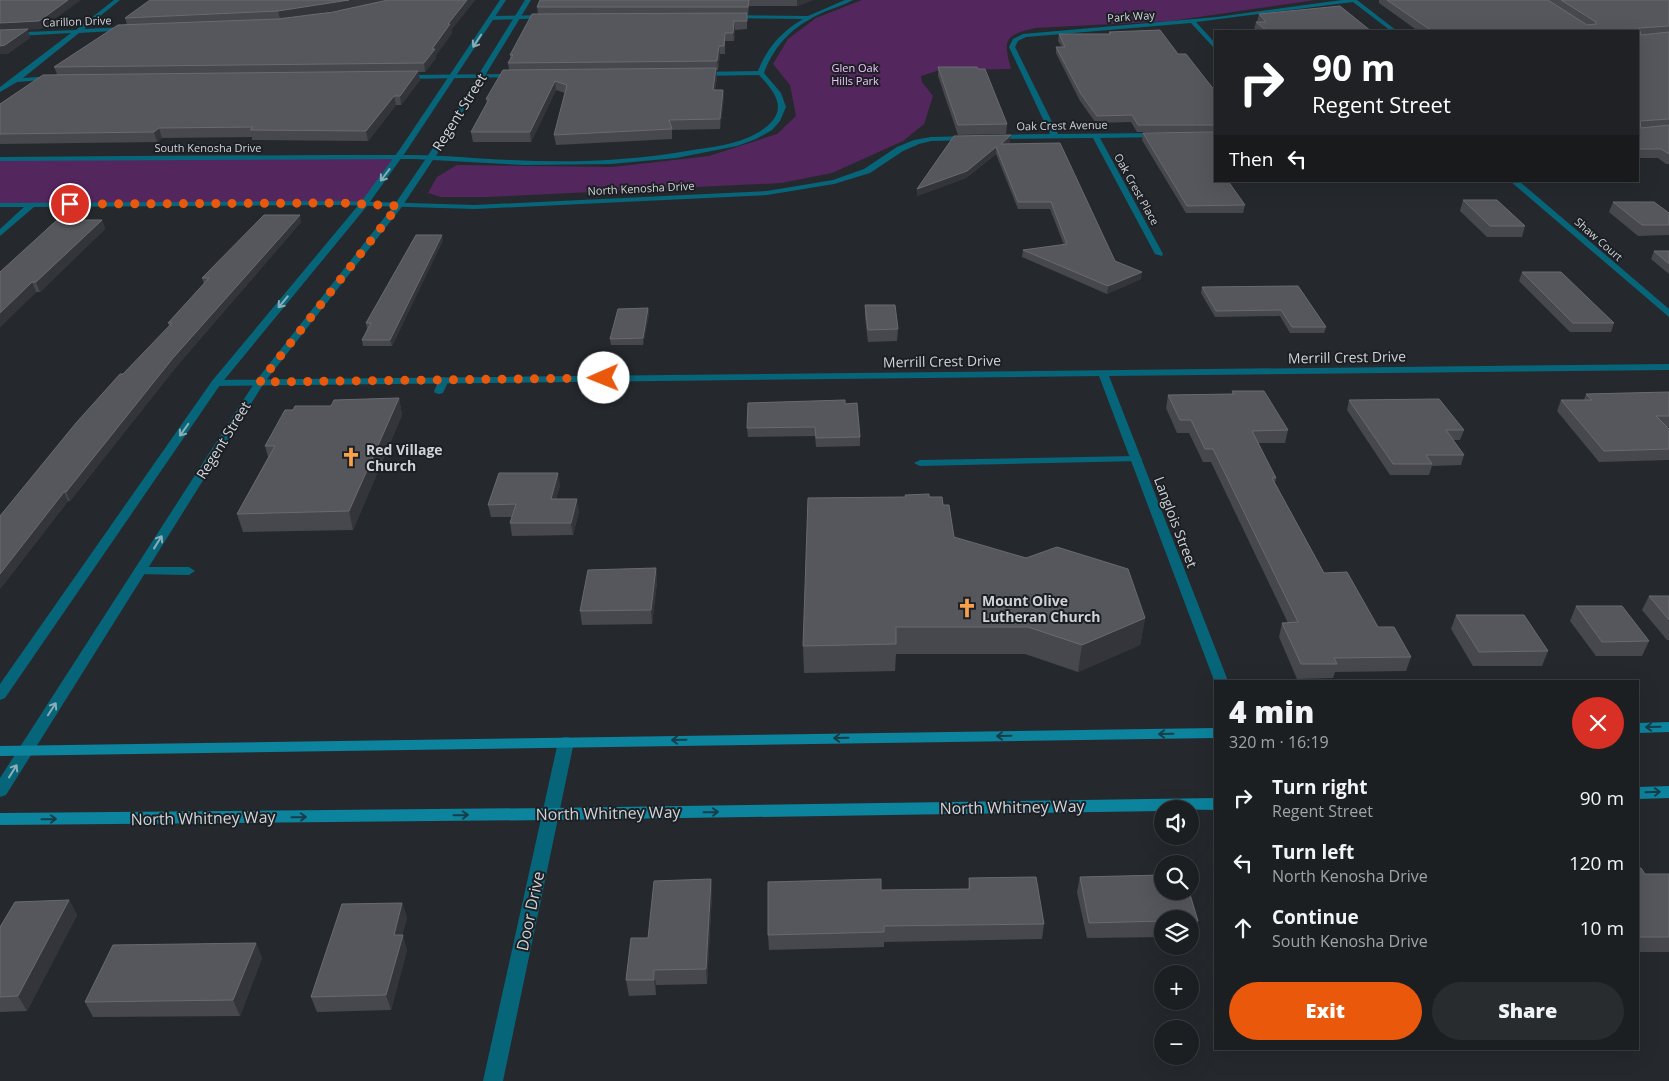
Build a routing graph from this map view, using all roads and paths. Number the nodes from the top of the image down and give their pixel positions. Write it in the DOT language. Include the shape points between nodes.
graph roads {
  1 [pos="117,0"];
  2 [pos="503,0"];
  3 [pos="528,0"];
  4 [pos="850,0"];
  5 [pos="1354,0"];
  6 [pos="725,16"];
  7 [pos="517,17"];
  8 [pos="550,17"];
  9 [pos="807,17"];
  10 [pos="491,18"];
  11 [pos="1192,21"];
  12 [pos="138,29"];
  13 [pos="77,30"];
  14 [pos="1393,30"];
  15 [pos="0,35"];
  16 [pos="1214,46"];
  17 [pos="761,73"];
  18 [pos="691,74"];
  19 [pos="522,76"];
  20 [pos="394,77"];
  21 [pos="453,77"];
  22 [pos="482,77"];
  23 [pos="65,78"];
  24 [pos="15,80"];
  25 [pos="0,90"];
  26 [pos="1169,135"];
  27 [pos="1055,136"];
  28 [pos="1094,136"];
  29 [pos="990,137"];
  30 [pos="980,138"];
  31 [pos="399,156"];
  32 [pos="431,157"];
  33 [pos="0,159"];
  34 [pos="1515,182"];
  35 [pos="364,204"];
  36 [pos="0,205"];
  37 [pos="32,205"];
  38 [pos="398,206"];
  39 [pos="0,233"];
  40 [pos="1159,254"];
  41 [pos="1669,314"];
  42 [pos="1669,367"];
  43 [pos="1103,373"];
  44 [pos="444,380"];
  45 [pos="260,382"];
  46 [pos="216,383"];
  47 [pos="439,391"];
  48 [pos="1136,459"];
  49 [pos="920,463"];
  50 [pos="189,570"];
  51 [pos="140,571"];
  52 [pos="1220,680"];
  53 [pos="0,695"];
  54 [pos="1669,727"];
  55 [pos="1639,728"];
  56 [pos="1214,733"];
  57 [pos="566,742"];
  58 [pos="26,750"];
  59 [pos="0,751"];
  60 [pos="0,792"];
  61 [pos="1669,792"];
  62 [pos="1639,793"];
  63 [pos="1214,804"];
  64 [pos="551,814"];
  65 [pos="0,819"];
  66 [pos="493,1081"];
  1 -- 13 [label="street"];
  2 -- 10 [label="street, Regent Street"];
  3 -- 7 [label="street, Regent Street"];
  4 -- 9 [label="street"];
  5 -- 11 [label="street, Park Way"];
  5 -- 14 [label="street"];
  6 -- 9 [label="street"];
  7 -- 8 [label="street"];
  7 -- 10 [label="street"];
  7 -- 22 [label="street, Regent Street"];
  9 -- 17 [label="street" via="781,38 764,62"];
  10 -- 21 [label="street, Regent Street, one-way"];
  11 -- 16 [label="street"];
  11 -- 27 [label="street, Park Way" via="1030,33 1015,40 1012,47"];
  12 -- 13 [label="street, Carillon Drive"];
  13 -- 15 [label="street, Carillon Drive"];
  13 -- 24 [label="street"];
  17 -- 18 [label="street"];
  17 -- 32 [label="street" via="780,94 781,116 766,131 712,150 642,159 557,163"];
  19 -- 22 [label="street"];
  20 -- 21 [label="street"];
  21 -- 22 [label="street"];
  21 -- 31 [label="street, Regent Street"];
  22 -- 32 [label="street, Regent Street"];
  23 -- 24 [label="street"];
  24 -- 25 [label="street"];
  26 -- 28 [label="street, Oak Crest Avenue"];
  27 -- 28 [label="street, Oak Crest Avenue"];
  27 -- 29 [label="street, Oak Crest Avenue"];
  28 -- 40 [label="street, Oak Crest Place"];
  30 -- 38 [label="street, North Kenosha Drive" via="932,139 910,145 867,170 834,182 795,190 513,206"];
  31 -- 32 [label="street, South Kenosha Drive"];
  31 -- 33 [label="street, South Kenosha Drive"];
  31 -- 35 [label="street, Regent Street, one-way"];
  32 -- 38 [label="street, Regent Street"];
  34 -- 41 [label="street, Shaw Court"];
  35 -- 37 [label="street"];
  35 -- 38 [label="street, North Kenosha Drive"];
  35 -- 46 [label="street, Regent Street, one-way"];
  36 -- 37 [label="street"];
  37 -- 39 [label="street"];
  38 -- 45 [label="street, Regent Street"];
  42 -- 43 [label="street, Merrill Crest Drive"];
  43 -- 44 [label="street, Merrill Crest Drive"];
  43 -- 48 [label="street, Langlois Street"];
  44 -- 45 [label="street, Merrill Crest Drive"];
  44 -- 47 [label="street"];
  45 -- 46 [label="street, Merrill Crest Drive"];
  51 -- 45 [label="street, Regent Street, one-way"];
  46 -- 53 [label="street, Regent Street, one-way"];
  48 -- 49 [label="street"];
  48 -- 52 [label="street, Langlois Street"];
  50 -- 51 [label="street"];
  58 -- 51 [label="street, Regent Street, one-way"];
  54 -- 55 [label="main road, one-way"];
  56 -- 57 [label="main road, one-way"];
  57 -- 58 [label="main road"];
  57 -- 64 [label="street, Door Drive"];
  58 -- 59 [label="main road"];
  60 -- 58 [label="street, Regent Street, one-way"];
  62 -- 61 [label="main road, one-way"];
  64 -- 63 [label="main road, North Whitney Way, one-way"];
  65 -- 64 [label="main road, North Whitney Way, one-way"];
  64 -- 66 [label="street, Door Drive"];
}
